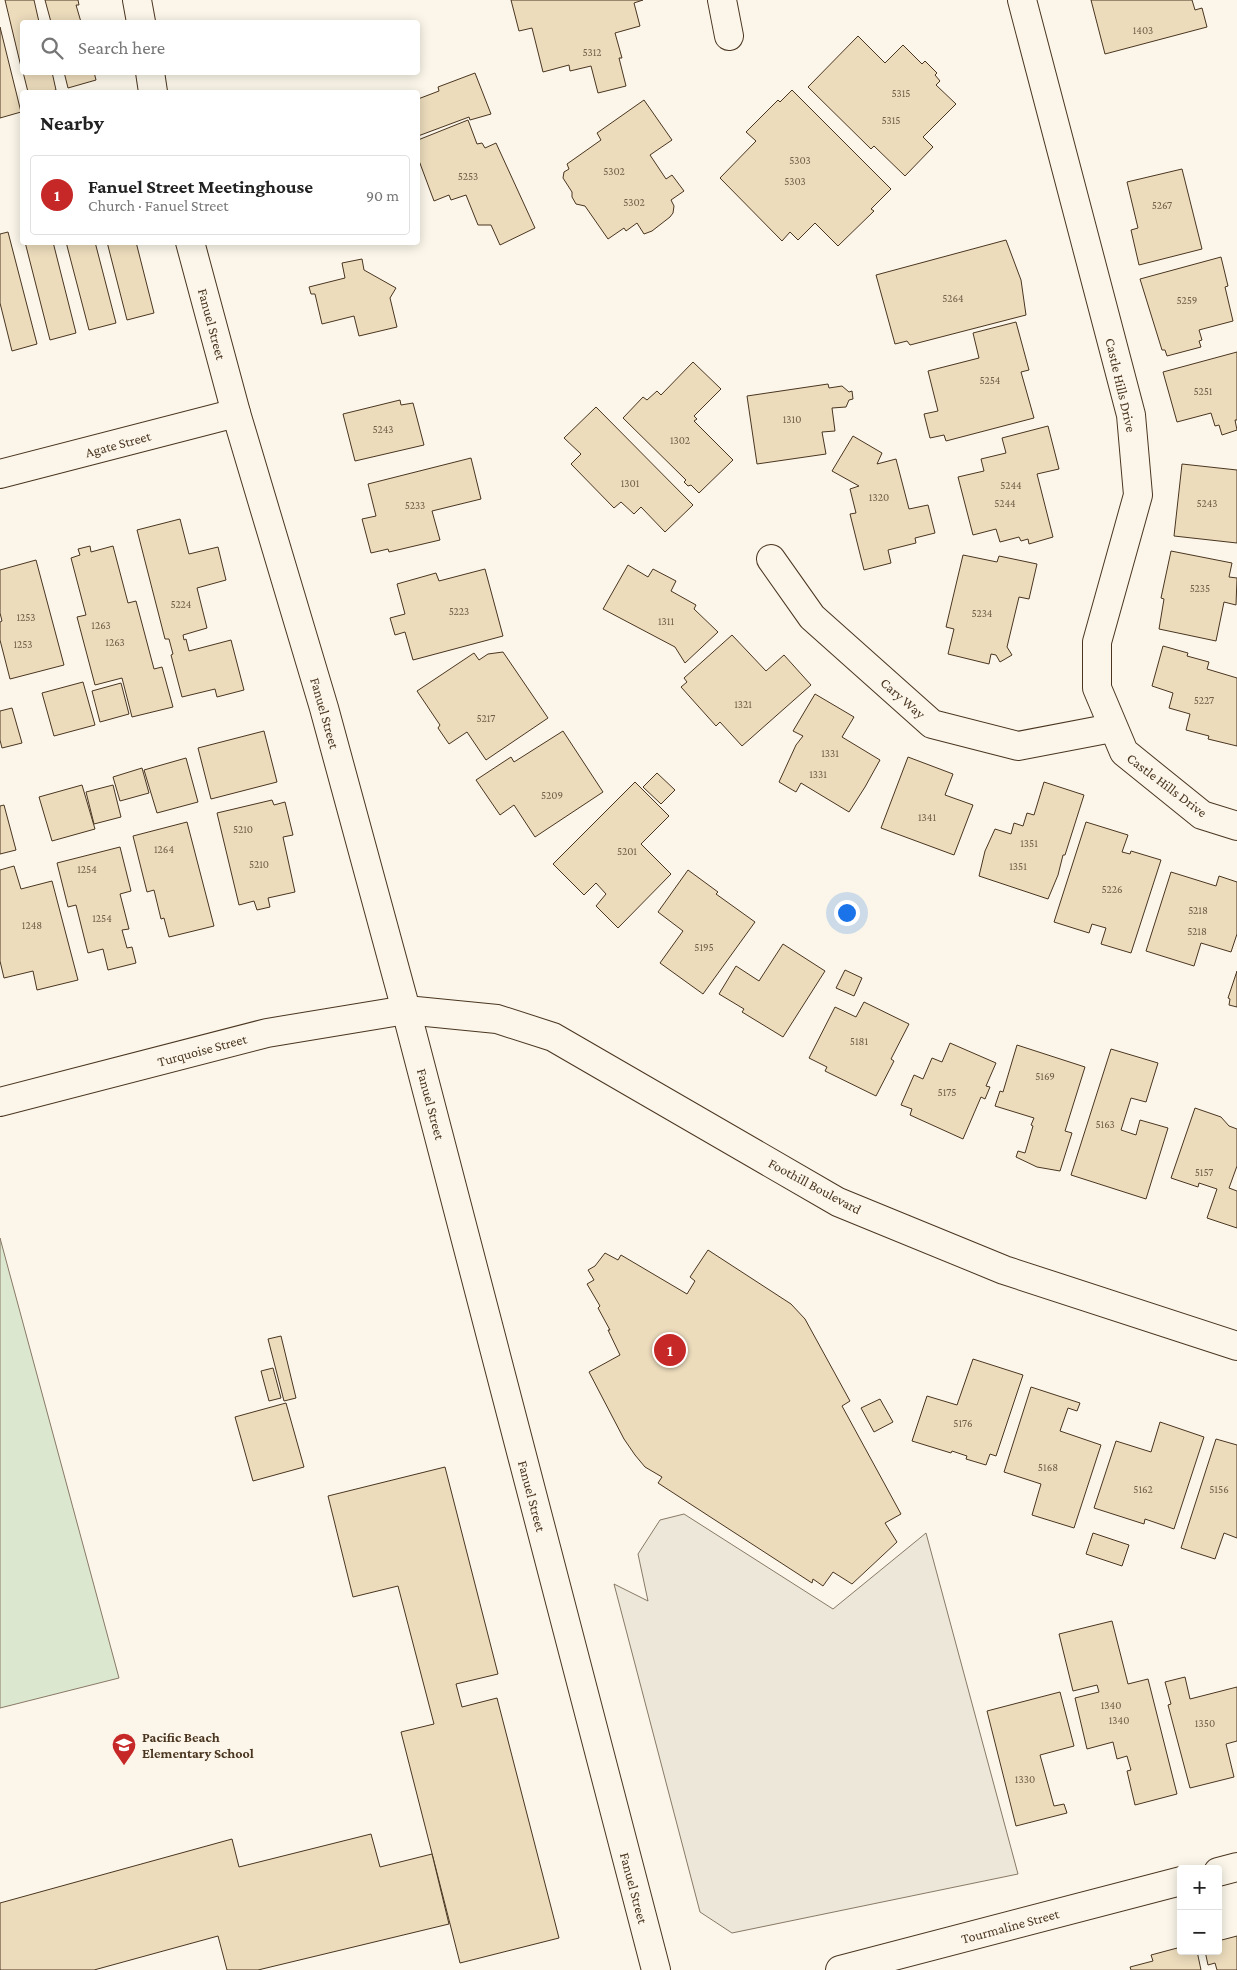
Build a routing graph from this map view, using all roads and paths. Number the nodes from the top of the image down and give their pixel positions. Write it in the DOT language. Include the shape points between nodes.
graph roads {
  1 [pos="137,0"];
  2 [pos="722,0"];
  3 [pos="1022,0"];
  4 [pos="141,20"];
  5 [pos="729,36"];
  6 [pos="150,75"];
  7 [pos="153,90"];
  8 [pos="191,245"];
  9 [pos="236,413"];
  10 [pos="0,474"];
  11 [pos="771,559"];
  12 [pos="1112,728"];
  13 [pos="1237,826"];
  14 [pos="406,1010"];
  15 [pos="0,1102"];
  16 [pos="1237,1346"];
  17 [pos="1237,1867"];
  18 [pos="1222,1871"];
  19 [pos="1177,1883"];
  20 [pos="656,1970"];
  21 [pos="840,1970"];
  1 -- 4 [label="street"];
  2 -- 5 [label="street"];
  3 -- 12 [label="street, Castle Hills Drive" via="1131,415 1138,495 1097,642 1097,688"];
  6 -- 7 [label="street"];
  8 -- 9 [label="street, Fanuel Street"];
  9 -- 10 [label="street, Agate Street"];
  9 -- 14 [label="street, Fanuel Street" via="324,708"];
  11 -- 12 [label="street, Cary Way" via="812,617 932,724 1018,746"];
  12 -- 13 [label="street, Castle Hills Drive" via="1124,752 1202,815"];
  14 -- 15 [label="street, Turquoise Street" via="267,1032"];
  14 -- 16 [label="street, Foothill Boulevard" via="497,1019 553,1037 838,1202 1004,1270"];
  14 -- 20 [label="street, Fanuel Street"];
  17 -- 18 [label="street"];
  19 -- 21 [label="street, Tourmaline Street"];
}
